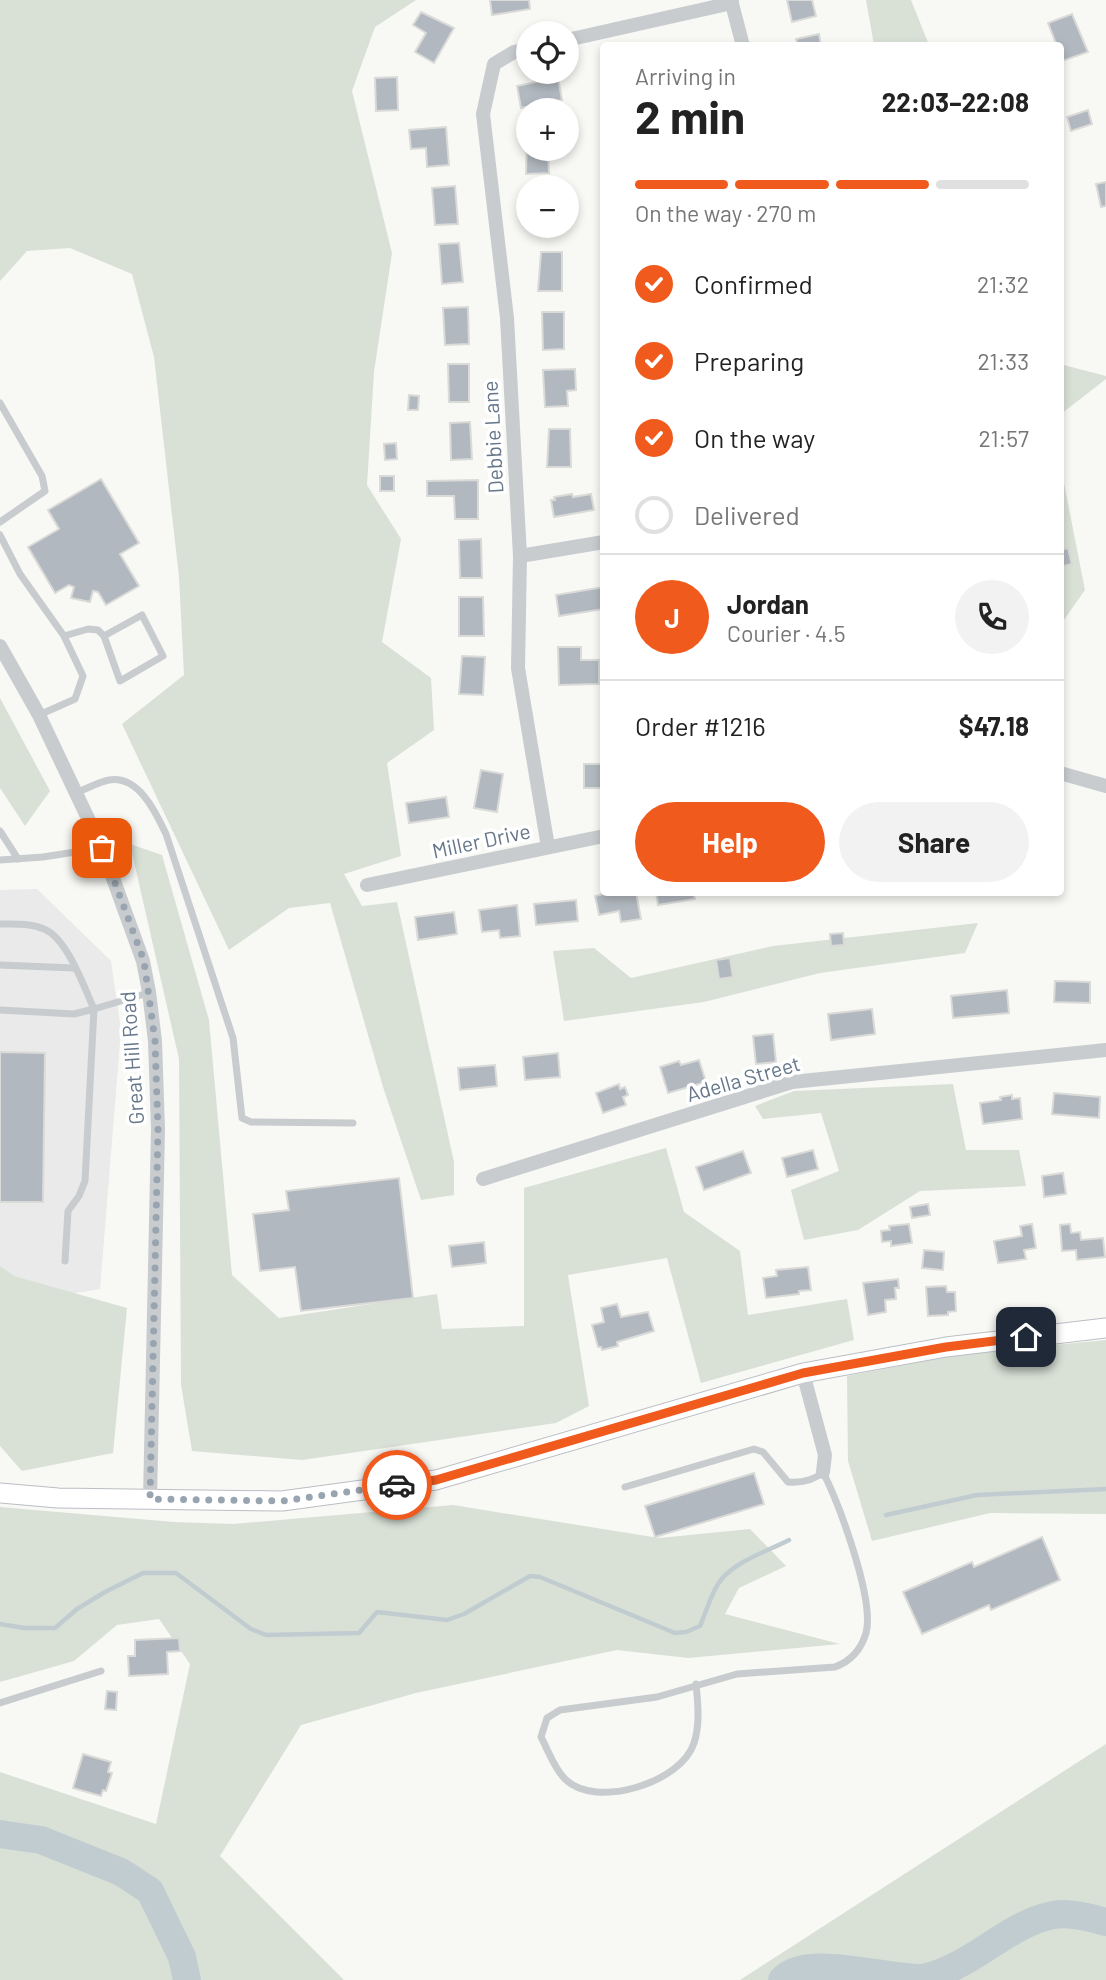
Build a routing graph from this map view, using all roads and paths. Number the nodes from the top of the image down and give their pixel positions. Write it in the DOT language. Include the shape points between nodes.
graph roads {
  1 [pos="731,1"];
  2 [pos="579,37"];
  3 [pos="742,42"];
  4 [pos="516,52"];
  5 [pos="0,404"];
  6 [pos="0,522"];
  7 [pos="0,535"];
  8 [pos="600,543"];
  9 [pos="520,556"];
  10 [pos="64,636"];
  11 [pos="104,636"];
  12 [pos="0,646"];
  13 [pos="39,715"];
  14 [pos="1064,774"];
  15 [pos="1106,786"];
  16 [pos="78,792"];
  17 [pos="0,831"];
  18 [pos="600,837"];
  19 [pos="548,846"];
  20 [pos="102,848"];
  21 [pos="18,859"];
  22 [pos="0,860"];
  23 [pos="368,886"];
  24 [pos="0,924"];
  25 [pos="0,965"];
  26 [pos="74,968"];
  27 [pos="149,992"];
  28 [pos="94,1009"];
  29 [pos="0,1010"];
  30 [pos="1106,1050"];
  31 [pos="353,1123"];
  32 [pos="483,1179"];
  33 [pos="65,1261"];
  34 [pos="1106,1328"];
  35 [pos="803,1373"];
  36 [pos="822,1472"];
  37 [pos="625,1487"];
  38 [pos="0,1493"];
  39 [pos="150,1499"];
  40 [pos="101,1671"];
  41 [pos="696,1684"];
  42 [pos="0,1703"];
  1 -- 2 [label="street"];
  1 -- 3 [label="street"];
  4 -- 9 [label="street, Debbie Lane" via="494,64 483,114 507,318"];
  5 -- 6 [label="lane" via="43,476 46,491"];
  7 -- 10 [label="lane" via="20,574"];
  8 -- 9 [label="street"];
  9 -- 19 [label="street, Debbie Lane" via="518,668"];
  10 -- 11 [label="lane" via="88,629"];
  10 -- 13 [label="lane" via="83,676 75,699"];
  11 -- 11 [label="lane" via="120,681 163,656 142,615"];
  12 -- 13 [label="street, Great Hill Road"];
  13 -- 16 [label="street, Great Hill Road"];
  14 -- 15 [label="street"];
  16 -- 20 [label="street, Great Hill Road"];
  16 -- 31 [label="lane" via="107,780 124,781 142,793 155,812 233,1038 242,1118 251,1122"];
  17 -- 21 [label="lane"];
  18 -- 19 [label="street, Miller Drive"];
  19 -- 23 [label="street, Miller Drive"];
  20 -- 21 [label="lane"];
  20 -- 27 [label="street, Great Hill Road" via="144,961"];
  21 -- 22 [label="lane"];
  24 -- 26 [label="lane" via="47,930 59,940"];
  25 -- 26 [label="lane"];
  26 -- 28 [label="lane"];
  27 -- 28 [label="lane"];
  27 -- 39 [label="street, Great Hill Road" via="158,1129"];
  28 -- 29 [label="lane" via="74,1014"];
  28 -- 33 [label="lane" via="85,1181 68,1211"];
  30 -- 32 [label="street, Adella Street" via="792,1082"];
  34 -- 35 [label="main road" via="946,1347"];
  35 -- 36 [label="street" via="825,1455"];
  35 -- 39 [label="main road" via="436,1480 282,1501"];
  36 -- 37 [label="lane" via="808,1480 788,1482 763,1452 754,1449"];
  36 -- 41 [label="lane" via="838,1501 867,1607 866,1633 857,1652 849,1662 835,1667 737,1674"];
  38 -- 39 [label="main road"];
  40 -- 42 [label="lane"];
  41 -- 41 [label="lane" via="657,1697 561,1710 547,1718 541,1737 566,1779 582,1788 638,1788 682,1764 694,1743"];
}
